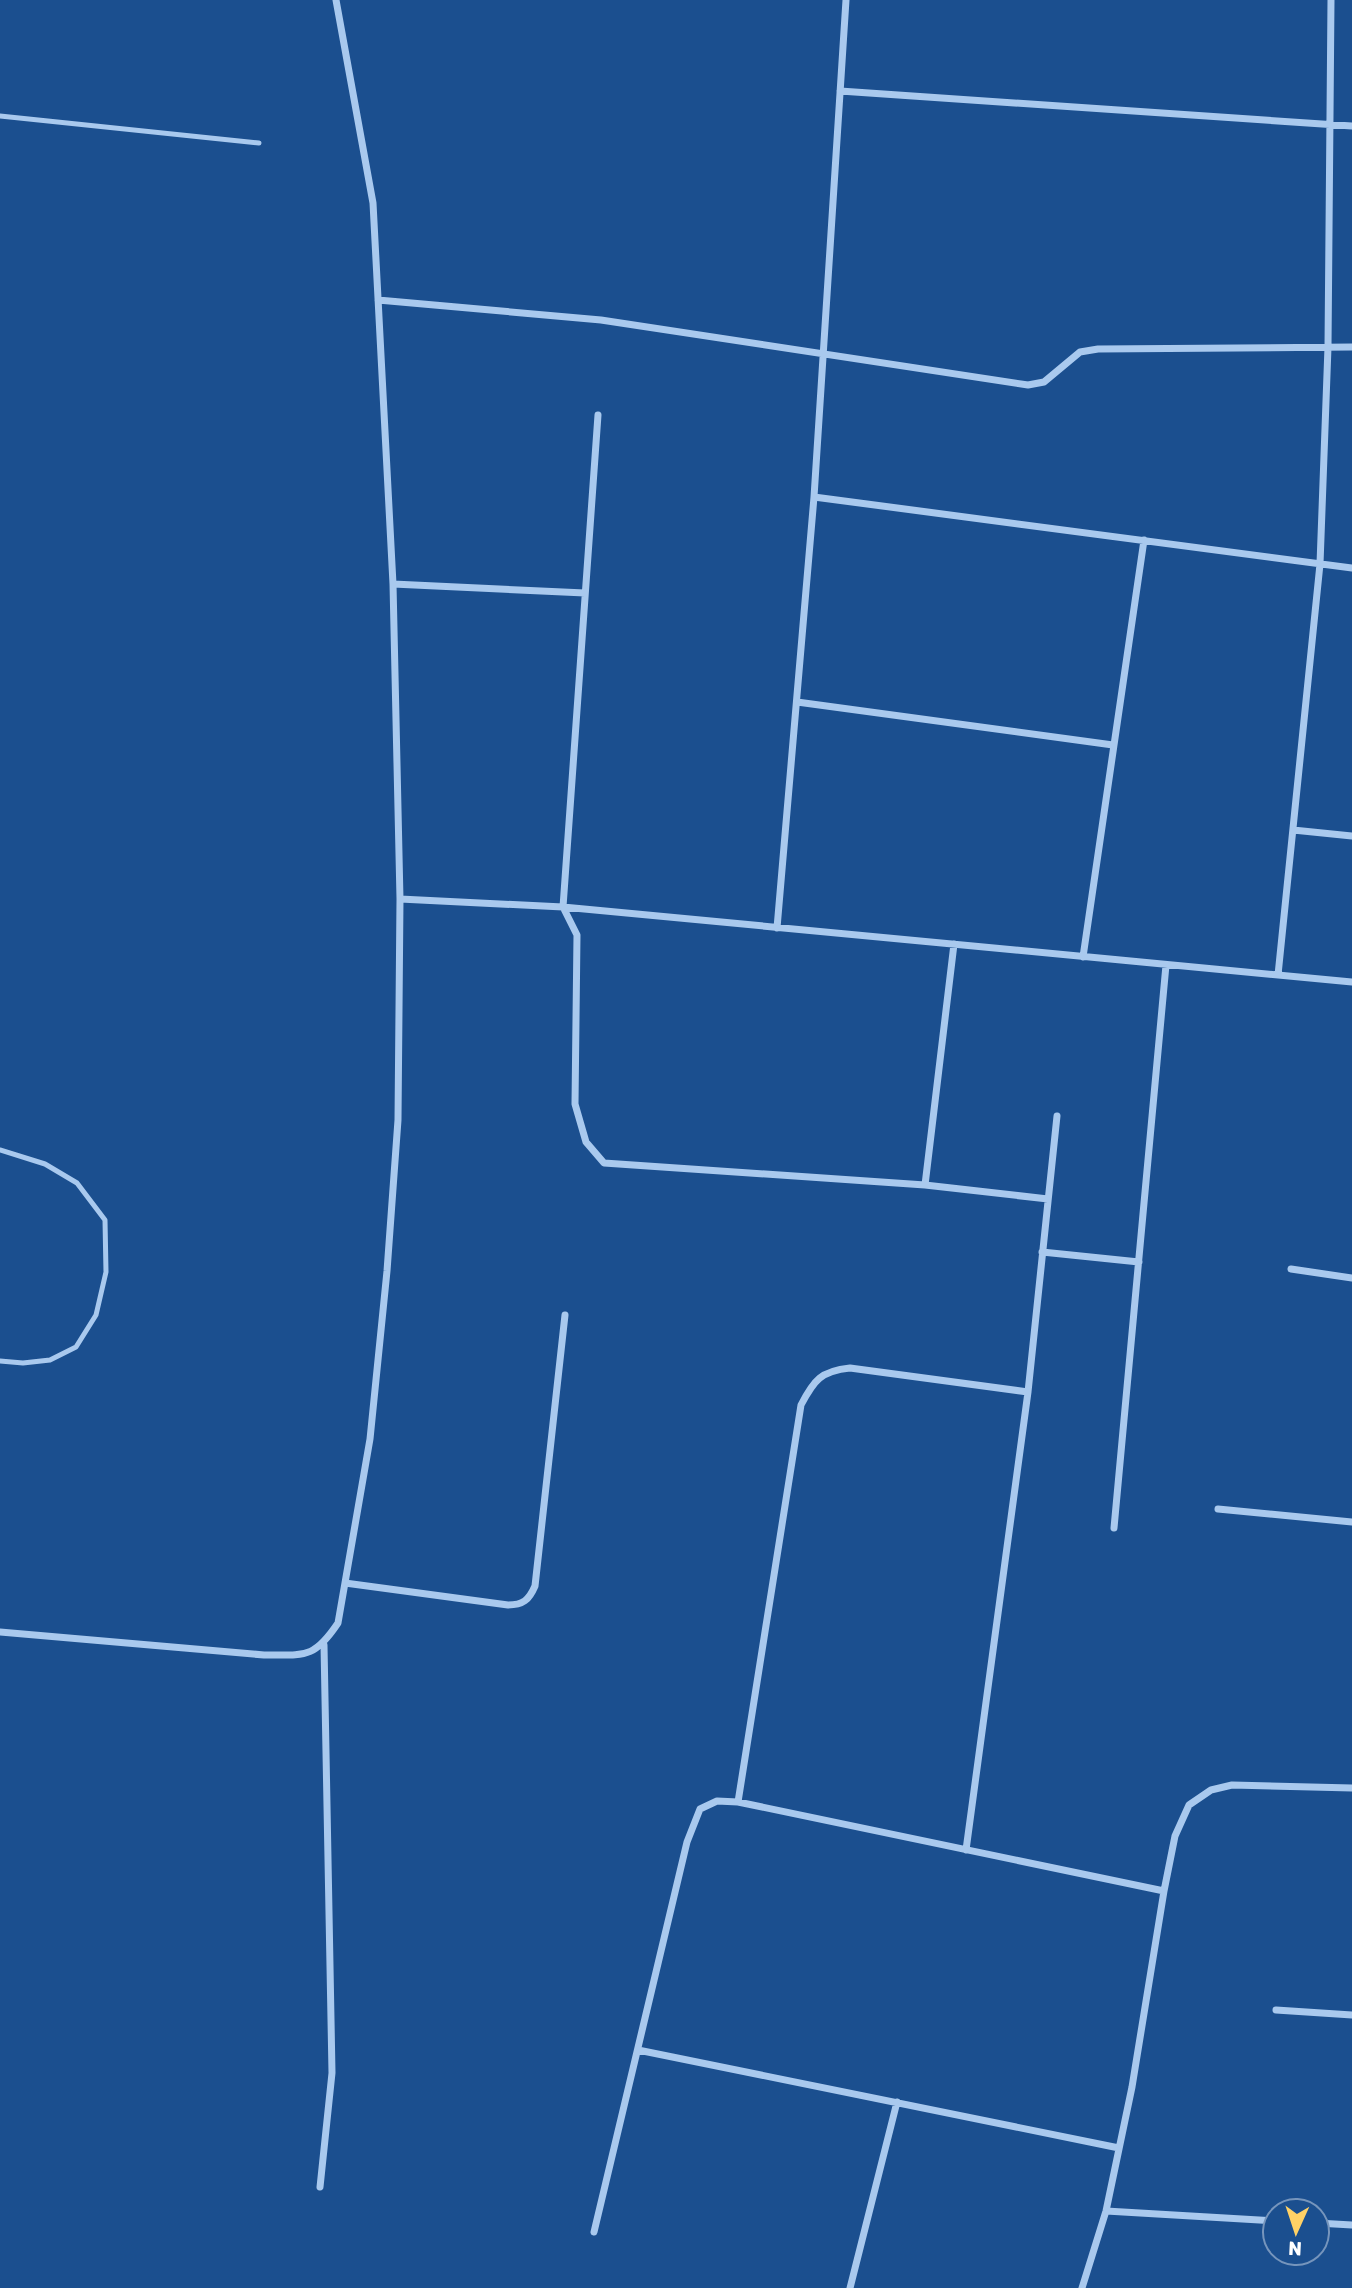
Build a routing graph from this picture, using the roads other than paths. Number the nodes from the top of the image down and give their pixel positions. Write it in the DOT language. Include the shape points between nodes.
graph roads {
  1 [pos="336,0"];
  2 [pos="846,0"];
  3 [pos="1331,0"];
  4 [pos="840,91"];
  5 [pos="0,116"];
  6 [pos="1330,125"];
  7 [pos="1352,125"];
  8 [pos="259,143"];
  9 [pos="378,300"];
  10 [pos="1328,347"];
  11 [pos="1352,348"];
  12 [pos="824,354"];
  13 [pos="598,415"];
  14 [pos="814,497"];
  15 [pos="1144,540"];
  16 [pos="1320,564"];
  17 [pos="1352,568"];
  18 [pos="393,584"];
  19 [pos="585,593"];
  20 [pos="797,702"];
  21 [pos="1113,744"];
  22 [pos="1293,830"];
  23 [pos="1352,836"];
  24 [pos="400,899"];
  25 [pos="563,907"];
  26 [pos="777,928"];
  27 [pos="954,944"];
  28 [pos="1083,957"];
  29 [pos="1166,965"];
  30 [pos="1278,975"];
  31 [pos="1352,982"];
  32 [pos="1057,1116"];
  33 [pos="0,1150"];
  34 [pos="925,1185"];
  35 [pos="1048,1199"];
  36 [pos="1042,1252"];
  37 [pos="1139,1262"];
  38 [pos="1291,1269"];
  39 [pos="1352,1278"];
  40 [pos="565,1315"];
  41 [pos="0,1361"];
  42 [pos="1028,1392"];
  43 [pos="1218,1509"];
  44 [pos="1352,1522"];
  45 [pos="1114,1528"];
  46 [pos="345,1583"];
  47 [pos="0,1632"];
  48 [pos="324,1645"];
  49 [pos="1352,1788"];
  50 [pos="737,1802"];
  51 [pos="966,1850"];
  52 [pos="1164,1891"];
  53 [pos="1276,2010"];
  54 [pos="1352,2015"];
  55 [pos="638,2050"];
  56 [pos="897,2102"];
  57 [pos="1119,2148"];
  58 [pos="320,2187"];
  59 [pos="1106,2211"];
  60 [pos="1261,2220"];
  61 [pos="1331,2224"];
  62 [pos="1352,2225"];
  63 [pos="594,2232"];
  64 [pos="850,2288"];
  65 [pos="1082,2288"];
  1 -- 9 [label="street" via="373,203"];
  2 -- 4 [label="street"];
  3 -- 6 [label="street"];
  4 -- 6 [label="street"];
  4 -- 12 [label="street"];
  5 -- 8 [label="lane"];
  6 -- 7 [label="street"];
  6 -- 10 [label="street"];
  9 -- 12 [label="street" via="601,320"];
  9 -- 18 [label="street"];
  10 -- 11 [label="street"];
  10 -- 12 [label="street" via="1098,349 1080,352 1044,382 1028,385"];
  10 -- 16 [label="street"];
  12 -- 14 [label="street"];
  13 -- 19 [label="street"];
  14 -- 15 [label="street"];
  14 -- 20 [label="street"];
  15 -- 16 [label="street"];
  15 -- 21 [label="street"];
  16 -- 17 [label="street"];
  16 -- 22 [label="street"];
  18 -- 19 [label="street"];
  18 -- 24 [label="street"];
  19 -- 25 [label="street"];
  20 -- 21 [label="street"];
  20 -- 26 [label="street"];
  21 -- 28 [label="street"];
  22 -- 23 [label="street"];
  22 -- 30 [label="street"];
  24 -- 25 [label="street"];
  24 -- 46 [label="street" via="398,1120 387,1271 370,1439"];
  25 -- 26 [label="street"];
  25 -- 34 [label="street" via="578,935 575,1104 586,1142 604,1163"];
  26 -- 27 [label="street"];
  27 -- 28 [label="street"];
  27 -- 34 [label="street"];
  28 -- 29 [label="street"];
  29 -- 30 [label="street"];
  29 -- 37 [label="street"];
  30 -- 31 [label="street"];
  32 -- 35 [label="street"];
  33 -- 41 [label="lane" via="45,1164 77,1183 105,1220 106,1272 96,1315 76,1347 50,1360"];
  34 -- 35 [label="street"];
  35 -- 36 [label="street"];
  36 -- 37 [label="street"];
  36 -- 42 [label="street"];
  37 -- 45 [label="street"];
  38 -- 39 [label="street"];
  40 -- 46 [label="street" via="530,1598 520,1605 508,1605"];
  42 -- 50 [label="street" via="850,1368 831,1370 812,1384 801,1405"];
  42 -- 51 [label="street"];
  43 -- 44 [label="street"];
  46 -- 48 [label="street" via="338,1623"];
  47 -- 48 [label="street" via="264,1655 303,1655"];
  48 -- 58 [label="street" via="332,2073"];
  49 -- 52 [label="street" via="1232,1785 1211,1790 1189,1805 1175,1836"];
  50 -- 51 [label="street"];
  50 -- 55 [label="street" via="717,1801 700,1809 687,1842"];
  51 -- 52 [label="street"];
  52 -- 57 [label="street"];
  53 -- 54 [label="street"];
  55 -- 56 [label="street"];
  55 -- 63 [label="street"];
  56 -- 57 [label="street"];
  56 -- 64 [label="street"];
  57 -- 59 [label="street"];
  59 -- 60 [label="street"];
  59 -- 65 [label="street"];
  61 -- 62 [label="street"];
}
